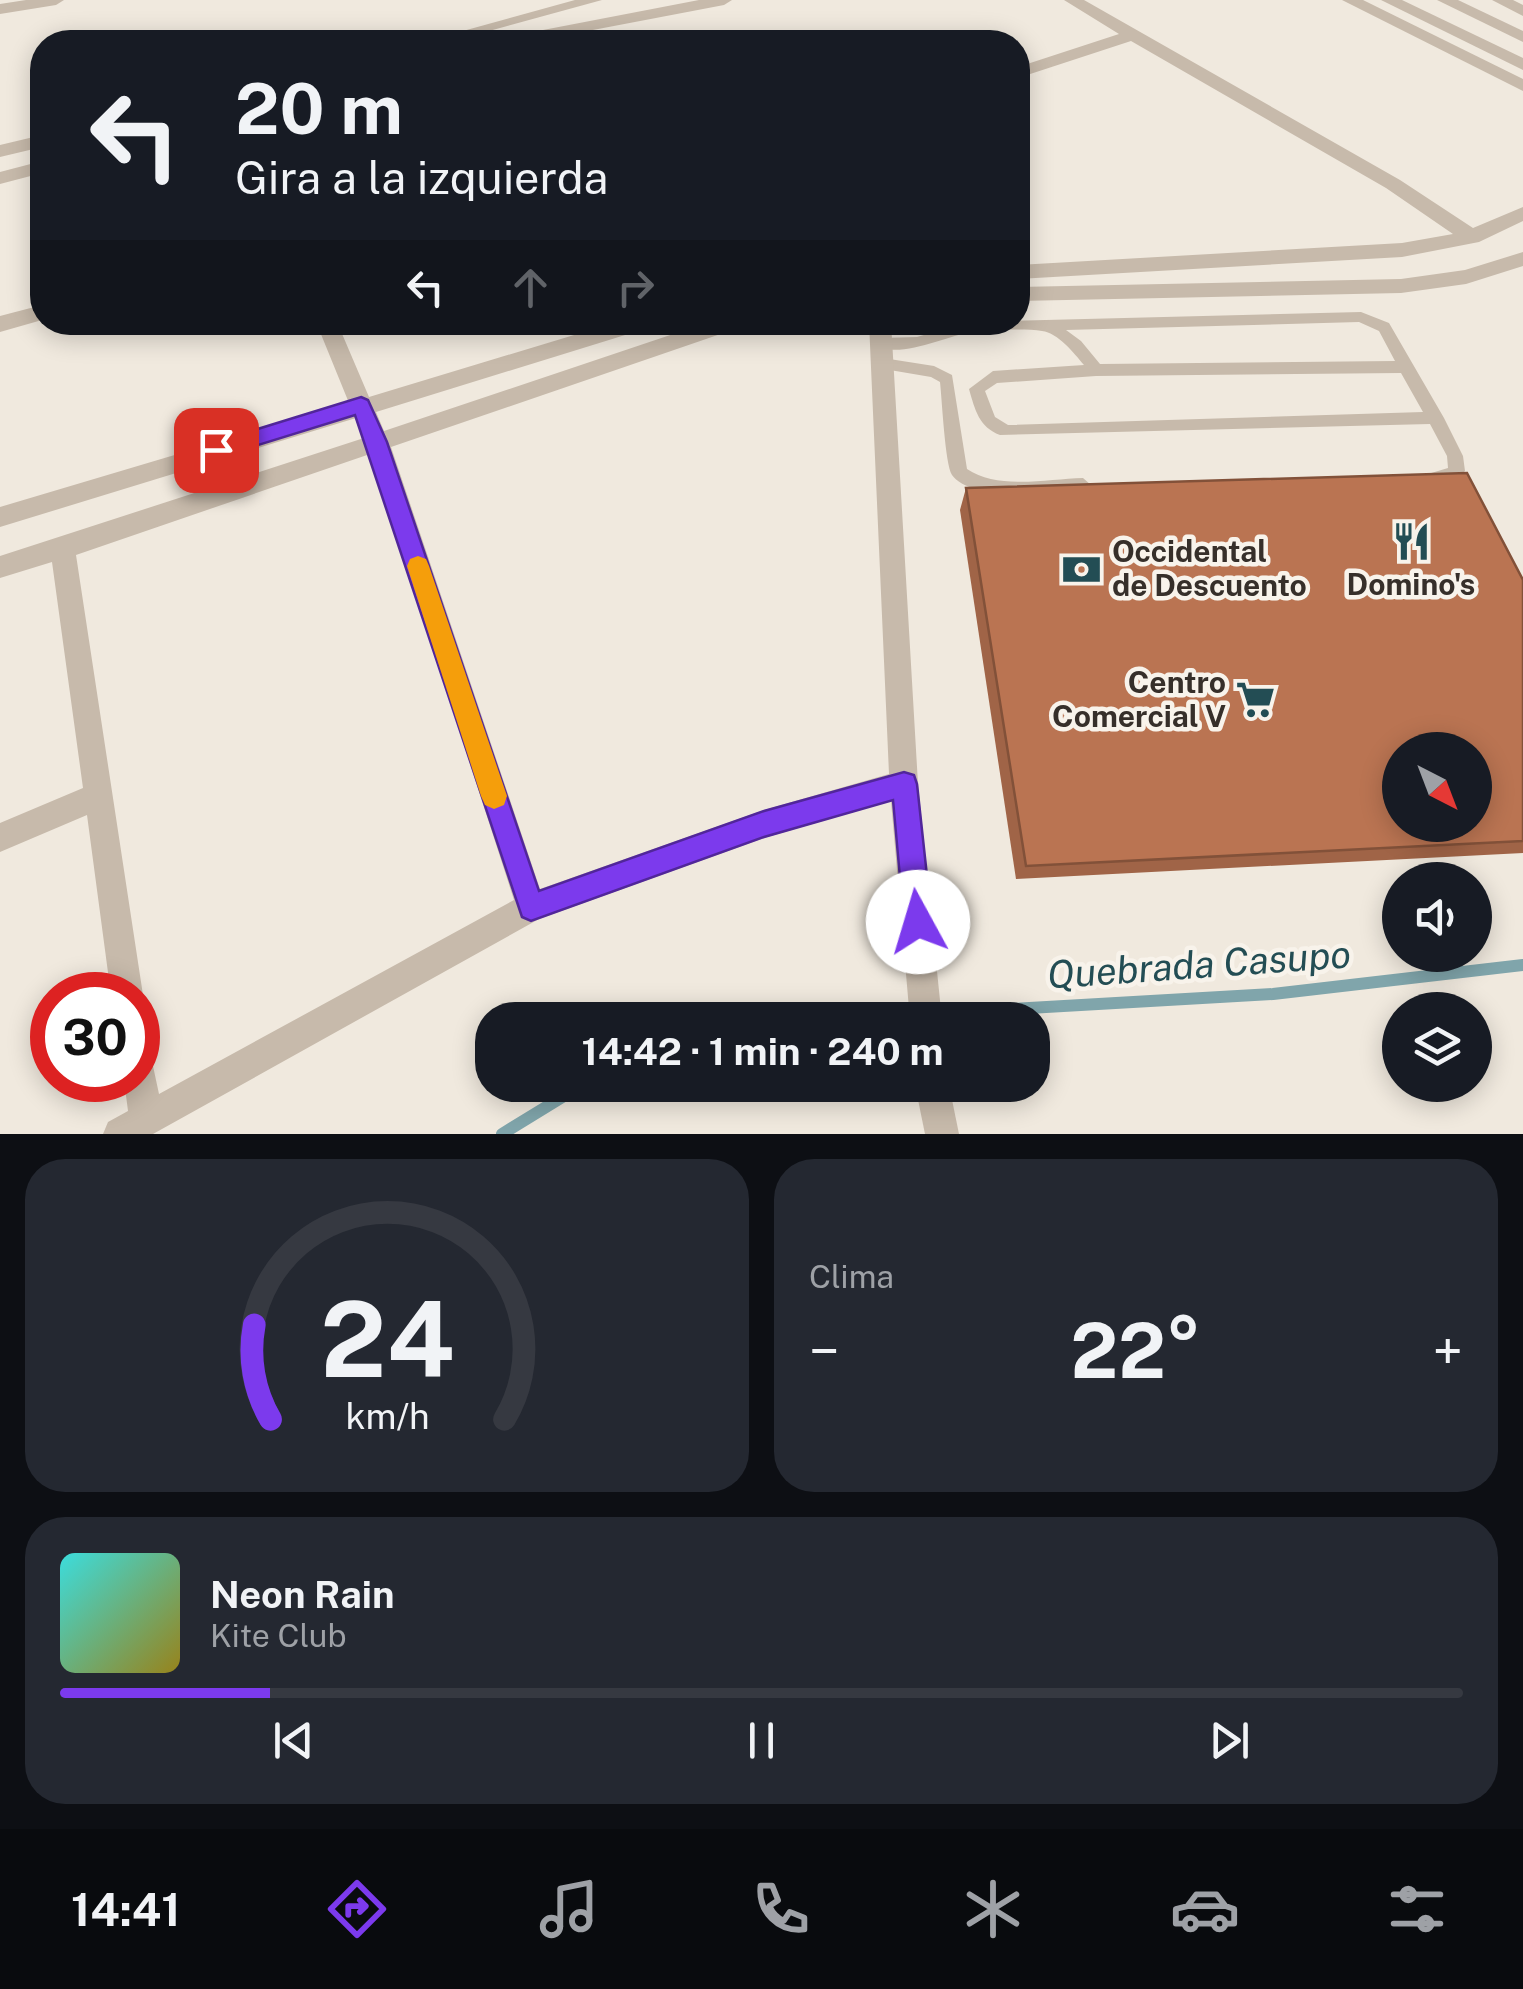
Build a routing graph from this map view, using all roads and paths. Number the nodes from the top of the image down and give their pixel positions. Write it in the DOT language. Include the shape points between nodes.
graph roads {
  1 [pos="56,0"];
  2 [pos="594,0"];
  3 [pos="724,0"];
  4 [pos="1072,0"];
  5 [pos="1350,0"];
  6 [pos="1389,0"];
  7 [pos="1445,0"];
  8 [pos="1500,0"];
  9 [pos="0,9"];
  10 [pos="1523,11"];
  11 [pos="478,30"];
  12 [pos="579,30"];
  13 [pos="1132,35"];
  14 [pos="1523,37"];
  15 [pos="1523,65"];
  16 [pos="1030,69"];
  17 [pos="1523,86"];
  18 [pos="30,143"];
  19 [pos="0,151"];
  20 [pos="30,170"];
  21 [pos="0,178"];
  22 [pos="1523,213"];
  23 [pos="1472,237"];
  24 [pos="1523,259"];
  25 [pos="1030,271"];
  26 [pos="1030,294"];
  27 [pos="30,315"];
  28 [pos="0,324"];
  29 [pos="1048,324"];
  30 [pos="1030,325"];
  31 [pos="331,335"];
  32 [pos="600,335"];
  33 [pos="695,335"];
  34 [pos="942,335"];
  35 [pos="881,343"];
  36 [pos="1407,367"];
  37 [pos="1096,370"];
  38 [pos="361,405"];
  39 [pos="1436,418"];
  40 [pos="377,442"];
  41 [pos="1408,479"];
  42 [pos="1099,484"];
  43 [pos="0,517"];
  44 [pos="63,549"];
  45 [pos="0,567"];
  46 [pos="904,784"];
  47 [pos="96,797"];
  48 [pos="0,838"];
  49 [pos="531,908"];
  50 [pos="123,972"];
  51 [pos="924,1002"];
  52 [pos="135,1102"];
  53 [pos="935,1102"];
  54 [pos="133,1127"];
  55 [pos="942,1134"];
  1 -- 9 [label="street"];
  2 -- 11 [label="street"];
  3 -- 12 [label="street"];
  4 -- 13 [label="street"];
  5 -- 17 [label="street"];
  6 -- 15 [label="street"];
  7 -- 14 [label="street"];
  8 -- 10 [label="street"];
  13 -- 16 [label="street"];
  13 -- 23 [label="street" via="1393,184"];
  18 -- 19 [label="street"];
  20 -- 21 [label="street"];
  22 -- 23 [label="street"];
  23 -- 25 [label="street" via="1350,255"];
  24 -- 26 [label="street" via="1401,286"];
  27 -- 28 [label="street"];
  29 -- 30 [label="lane"];
  29 -- 36 [label="lane" via="1361,317 1384,328"];
  29 -- 37 [label="lane"];
  31 -- 38 [label="street"];
  32 -- 38 [label="street"];
  33 -- 40 [label="street"];
  34 -- 35 [label="lane"];
  35 -- 42 [label="lane" via="947,379 958,472 967,480 982,486"];
  35 -- 46 [label="street"];
  36 -- 37 [label="lane"];
  36 -- 39 [label="lane"];
  37 -- 39 [label="lane" via="993,377 977,389 997,430"];
  38 -- 40 [label="street"];
  38 -- 43 [label="street"];
  39 -- 41 [label="lane" via="1457,471 1447,478"];
  40 -- 44 [label="street"];
  40 -- 49 [label="street"];
  44 -- 45 [label="street"];
  44 -- 47 [label="street"];
  46 -- 49 [label="street" via="764,824"];
  46 -- 51 [label="street"];
  47 -- 48 [label="street"];
  47 -- 50 [label="street"];
  49 -- 54 [label="street"];
  52 -- 54 [label="street"];
  53 -- 55 [label="street"];
}
